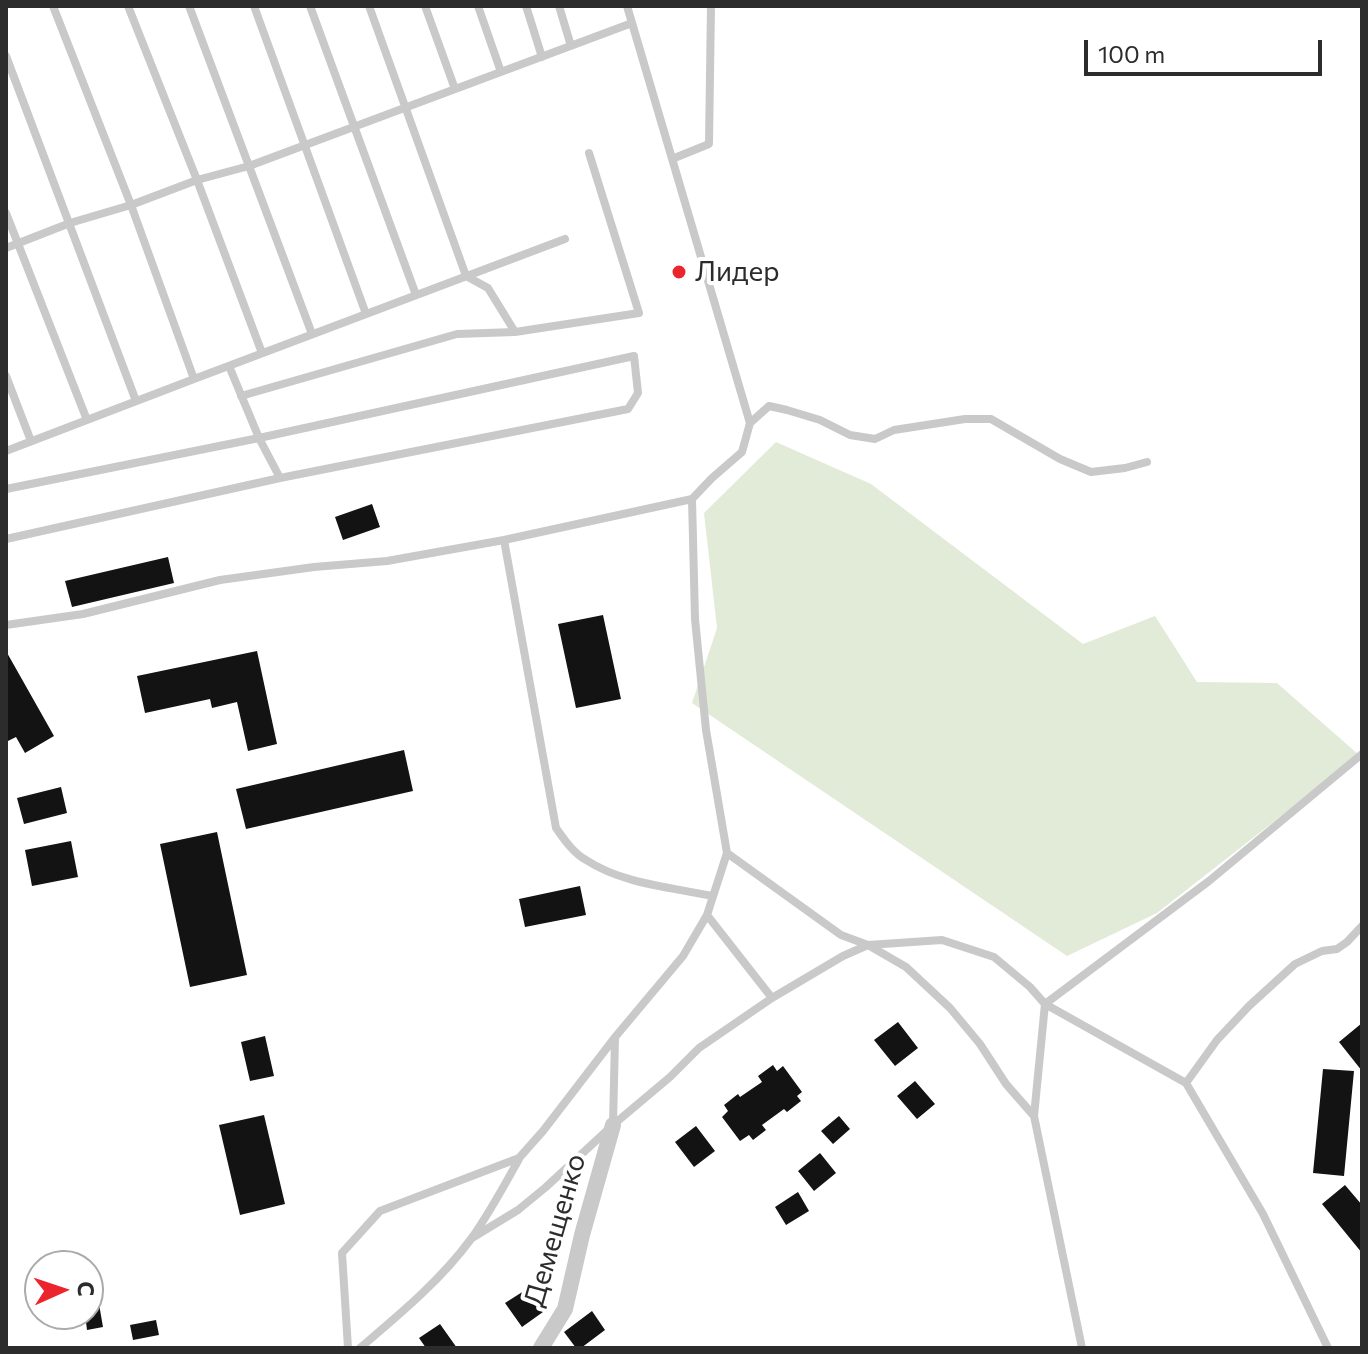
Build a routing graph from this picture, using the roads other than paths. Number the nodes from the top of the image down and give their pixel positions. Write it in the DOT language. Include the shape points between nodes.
graph roads {
  1 [pos="53,6"];
  2 [pos="128,6"];
  3 [pos="189,6"];
  4 [pos="254,6"];
  5 [pos="310,6"];
  6 [pos="369,6"];
  7 [pos="425,6"];
  8 [pos="478,6"];
  9 [pos="526,6"];
  10 [pos="559,6"];
  11 [pos="627,6"];
  12 [pos="711,6"];
  13 [pos="632,23"];
  14 [pos="571,46"];
  15 [pos="6,56"];
  16 [pos="542,57"];
  17 [pos="501,72"];
  18 [pos="455,89"];
  19 [pos="405,108"];
  20 [pos="354,127"];
  21 [pos="304,145"];
  22 [pos="589,153"];
  23 [pos="672,159"];
  24 [pos="249,166"];
  25 [pos="197,180"];
  26 [pos="131,205"];
  27 [pos="6,213"];
  28 [pos="70,223"];
  29 [pos="565,239"];
  30 [pos="19,243"];
  31 [pos="6,248"];
  32 [pos="466,276"];
  33 [pos="416,295"];
  34 [pos="366,314"];
  35 [pos="515,332"];
  36 [pos="312,334"];
  37 [pos="262,353"];
  38 [pos="229,366"];
  39 [pos="6,376"];
  40 [pos="194,379"];
  41 [pos="241,396"];
  42 [pos="136,401"];
  43 [pos="87,420"];
  44 [pos="750,423"];
  45 [pos="259,438"];
  46 [pos="31,441"];
  47 [pos="6,451"];
  48 [pos="1147,462"];
  49 [pos="280,478"];
  50 [pos="6,489"];
  51 [pos="692,499"];
  52 [pos="6,539"];
  53 [pos="504,540"];
  54 [pos="6,625"];
  55 [pos="1362,754"];
  56 [pos="727,853"];
  57 [pos="712,896"];
  58 [pos="707,915"];
  59 [pos="1362,926"];
  60 [pos="868,945"];
  61 [pos="772,998"];
  62 [pos="1045,1004"];
  63 [pos="616,1036"];
  64 [pos="1186,1083"];
  65 [pos="1034,1116"];
  66 [pos="613,1125"];
  67 [pos="519,1158"];
  68 [pos="472,1238"];
  69 [pos="348,1348"];
  70 [pos="360,1348"];
  71 [pos="541,1348"];
  72 [pos="1082,1348"];
  73 [pos="1328,1348"];
  1 -- 26 [label="lane"];
  2 -- 25 [label="lane"];
  3 -- 24 [label="lane"];
  4 -- 21 [label="lane"];
  5 -- 20 [label="lane"];
  6 -- 19 [label="lane"];
  7 -- 18 [label="lane"];
  8 -- 17 [label="lane"];
  9 -- 16 [label="lane"];
  10 -- 14 [label="lane"];
  11 -- 13 [label="lane"];
  12 -- 23 [label="lane" via="709,144"];
  13 -- 14 [label="lane"];
  13 -- 23 [label="lane"];
  14 -- 16 [label="lane"];
  15 -- 28 [label="lane"];
  16 -- 17 [label="lane"];
  17 -- 18 [label="lane"];
  18 -- 19 [label="lane"];
  19 -- 20 [label="lane"];
  19 -- 32 [label="lane"];
  20 -- 21 [label="lane"];
  20 -- 33 [label="lane"];
  21 -- 24 [label="lane"];
  21 -- 34 [label="lane"];
  22 -- 35 [label="lane" via="639,313"];
  23 -- 44 [label="lane"];
  24 -- 25 [label="lane"];
  24 -- 36 [label="lane"];
  25 -- 26 [label="lane"];
  25 -- 37 [label="lane"];
  26 -- 28 [label="lane"];
  26 -- 40 [label="lane"];
  27 -- 30 [label="lane"];
  28 -- 30 [label="lane"];
  28 -- 42 [label="lane"];
  29 -- 32 [label="lane"];
  30 -- 31 [label="lane"];
  30 -- 43 [label="lane"];
  32 -- 33 [label="lane"];
  32 -- 35 [label="lane" via="488,288"];
  33 -- 34 [label="lane"];
  34 -- 36 [label="lane"];
  35 -- 41 [label="lane" via="457,334"];
  36 -- 37 [label="lane"];
  37 -- 38 [label="lane"];
  38 -- 40 [label="lane"];
  38 -- 41 [label="lane"];
  39 -- 46 [label="lane"];
  40 -- 42 [label="lane"];
  41 -- 45 [label="lane"];
  42 -- 43 [label="lane"];
  43 -- 46 [label="lane"];
  44 -- 48 [label="lane" via="769,406 875,439 894,430 991,419 1091,472"];
  44 -- 51 [label="lane" via="742,452"];
  45 -- 49 [label="lane"];
  45 -- 49 [label="lane" via="634,356 638,393 628,409"];
  45 -- 50 [label="lane"];
  46 -- 47 [label="lane"];
  49 -- 52 [label="lane"];
  51 -- 53 [label="lane"];
  51 -- 56 [label="lane" via="704,714"];
  53 -- 54 [label="lane" via="387,561 220,580 83,614"];
  53 -- 57 [label="lane" via="556,828 585,860 630,881"];
  55 -- 62 [label="lane" via="1209,881"];
  56 -- 57 [label="lane"];
  56 -- 60 [label="lane" via="841,935"];
  57 -- 58 [label="lane"];
  58 -- 61 [label="lane"];
  58 -- 63 [label="lane" via="683,956"];
  59 -- 64 [label="lane" via="1337,949 1295,964 1217,1040"];
  60 -- 61 [label="lane"];
  60 -- 62 [label="lane" via="942,940 994,957"];
  60 -- 65 [label="lane" via="906,967 950,1008"];
  61 -- 66 [label="lane" via="699,1048"];
  62 -- 64 [label="lane"];
  62 -- 65 [label="lane"];
  63 -- 66 [label="lane"];
  63 -- 67 [label="lane"];
  64 -- 73 [label="lane" via="1263,1214"];
  65 -- 72 [label="lane"];
  66 -- 68 [label="lane" via="518,1210"];
  66 -- 71 [label="street, Демещенко" via="565,1309"];
  67 -- 68 [label="lane"];
  67 -- 69 [label="lane" via="380,1211 342,1253"];
  68 -- 70 [label="lane" via="411,1305"];
}
